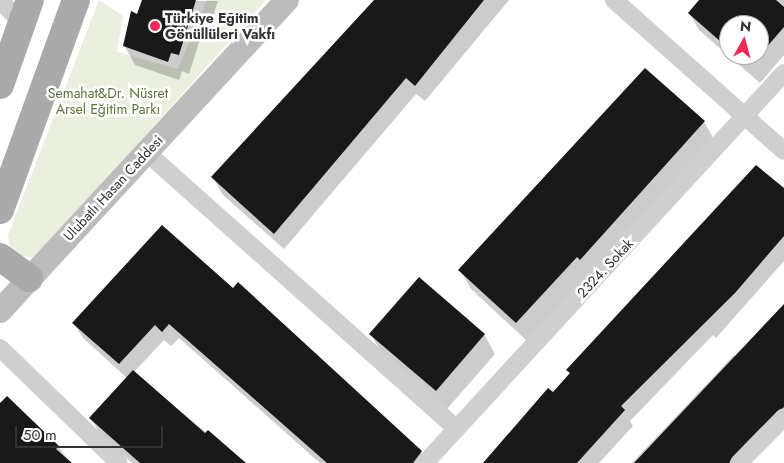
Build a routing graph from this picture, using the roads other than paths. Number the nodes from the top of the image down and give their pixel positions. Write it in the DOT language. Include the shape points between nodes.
graph roads {
  1 [pos="76,0"];
  2 [pos="287,0"];
  3 [pos="614,0"];
  4 [pos="0,1"];
  5 [pos="26,10"];
  6 [pos="784,73"];
  7 [pos="1,82"];
  8 [pos="744,116"];
  9 [pos="784,151"];
  10 [pos="146,152"];
  11 [pos="0,210"];
  12 [pos="0,257"];
  13 [pos="29,278"];
  14 [pos="0,311"];
  15 [pos="0,348"];
  16 [pos="784,417"];
  17 [pos="457,429"];
  18 [pos="119,463"];
  19 [pos="425,463"];
  20 [pos="739,463"];
  1 -- 11 [label="main road"];
  2 -- 10 [label="street, Ulubatlı Hasan Caddesi"];
  3 -- 8 [label="street"];
  4 -- 5 [label="street"];
  5 -- 7 [label="main road"];
  6 -- 8 [label="street, 2324. Sokak"];
  8 -- 9 [label="street"];
  8 -- 17 [label="street, 2324. Sokak"];
  10 -- 13 [label="street, Ulubatlı Hasan Caddesi"];
  10 -- 17 [label="street"];
  12 -- 13 [label="main road"];
  13 -- 14 [label="street, Ulubatlı Hasan Caddesi"];
  15 -- 18 [label="street"];
  16 -- 20 [label="street"];
  17 -- 19 [label="street, 2324. Sokak"];
}
